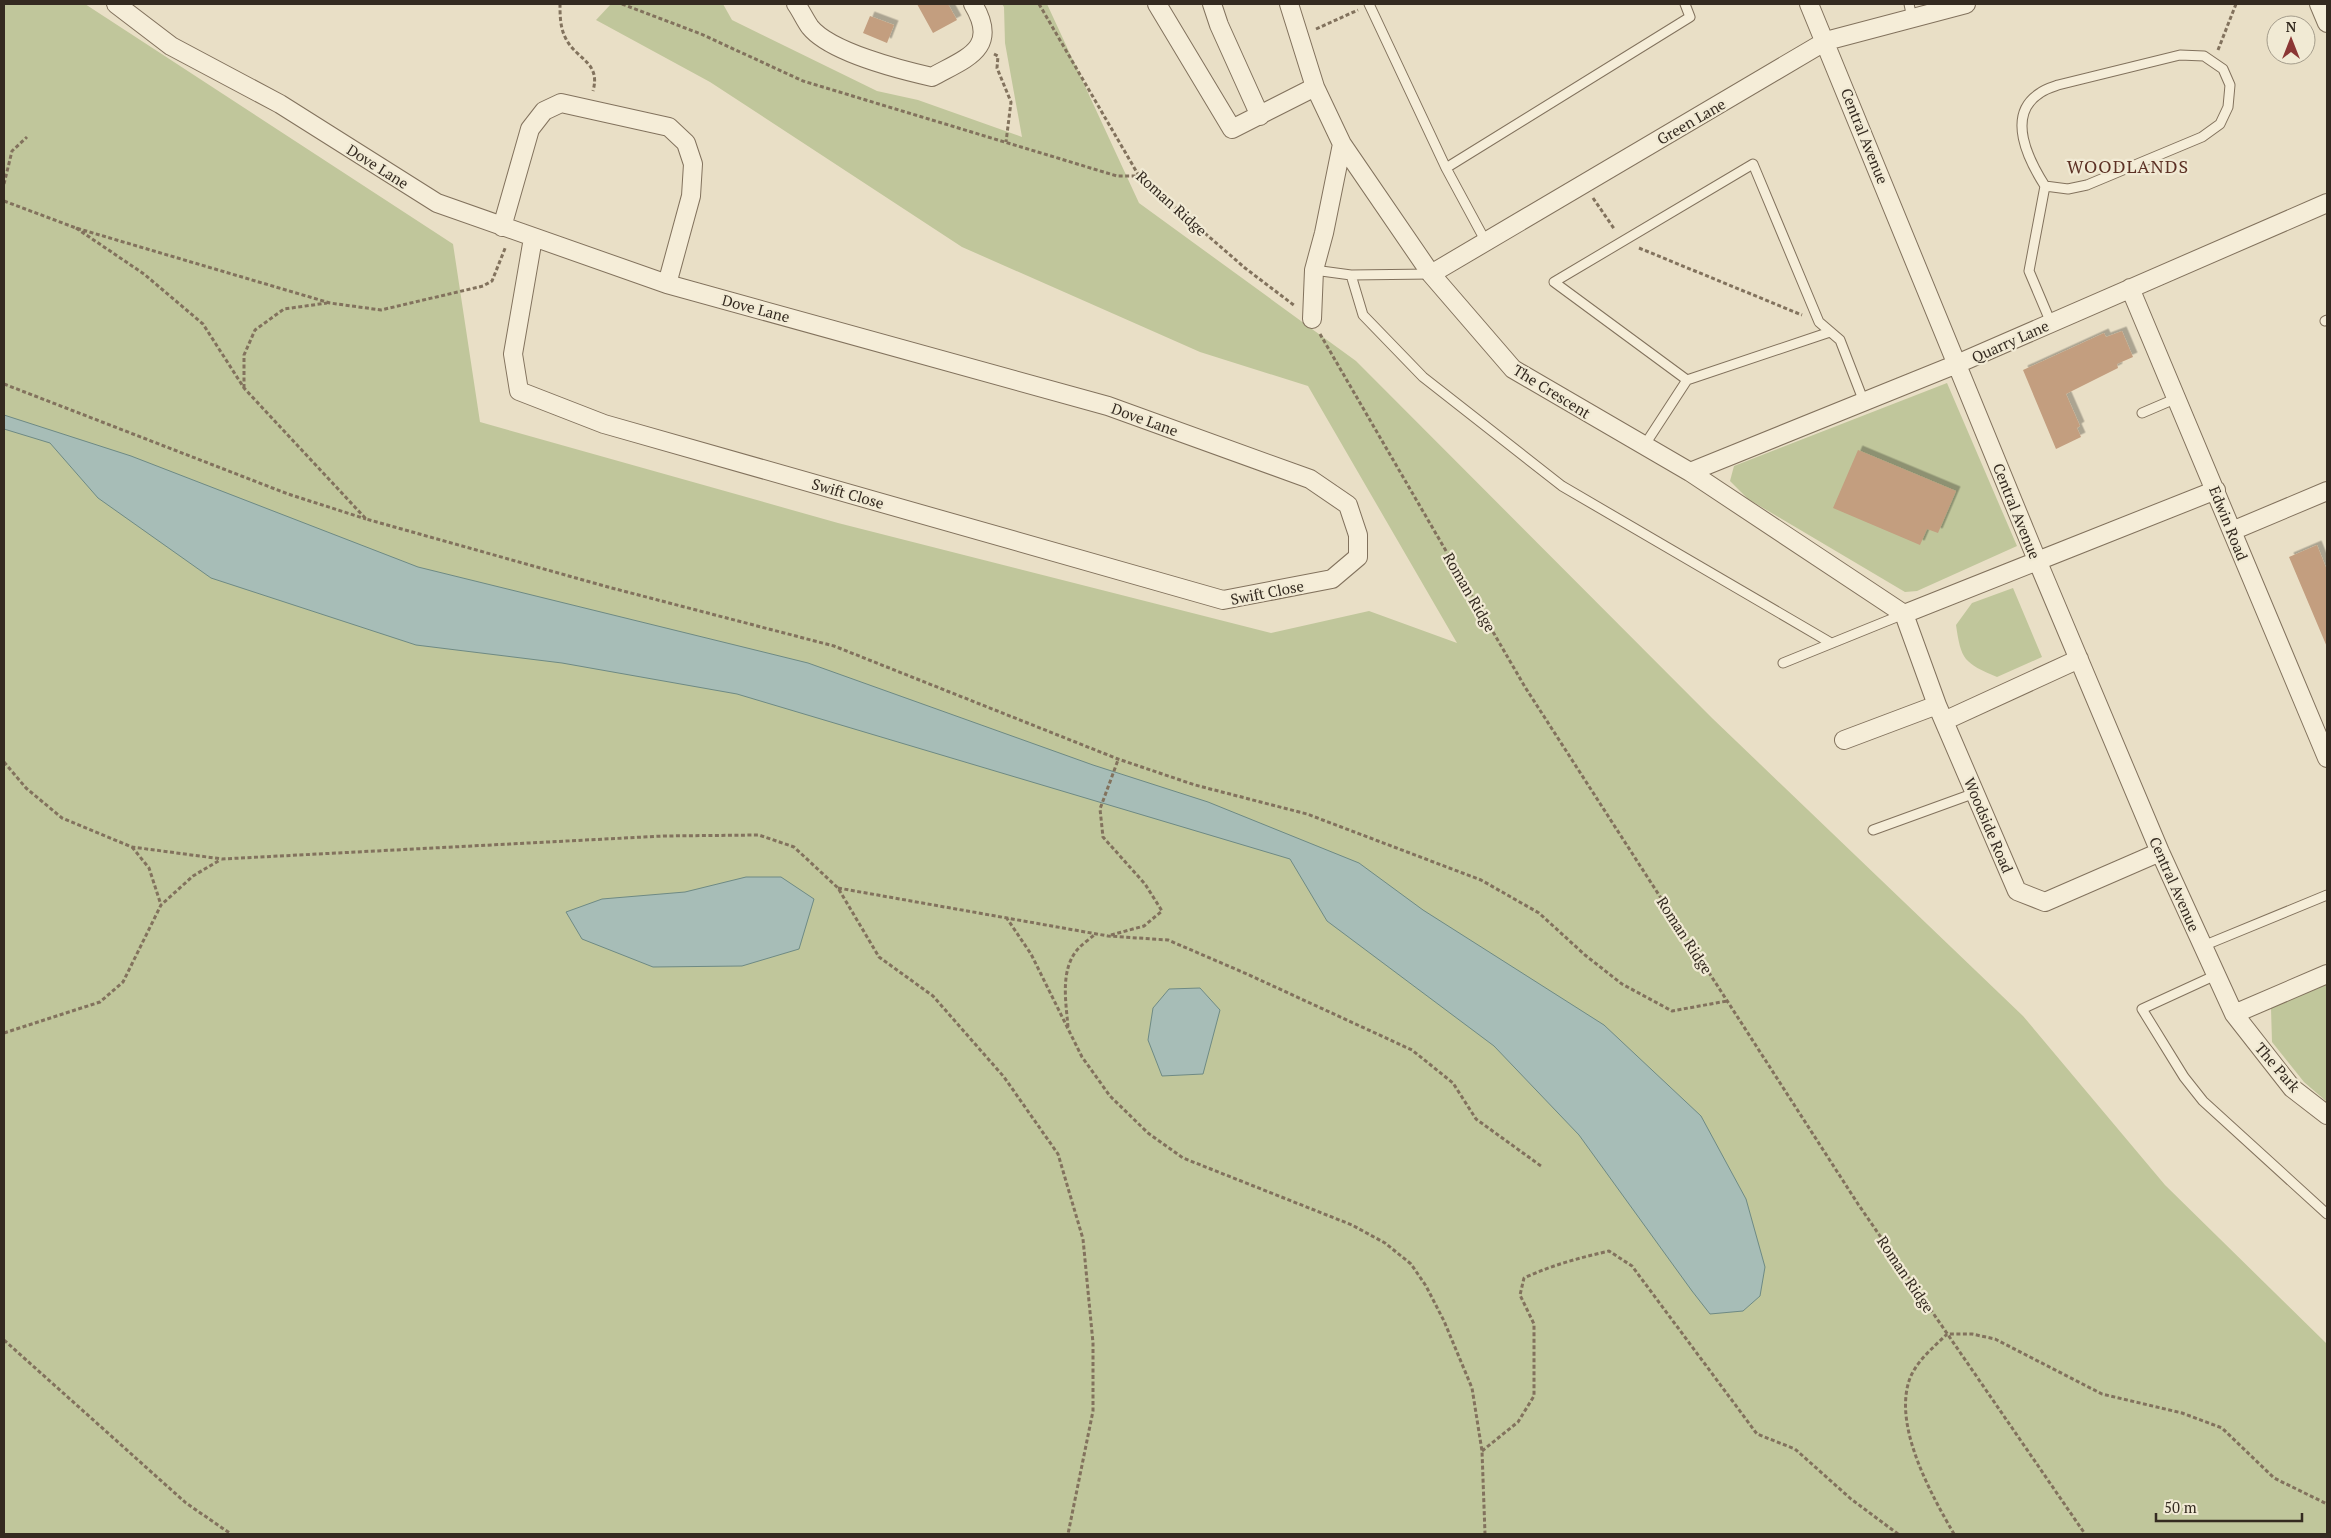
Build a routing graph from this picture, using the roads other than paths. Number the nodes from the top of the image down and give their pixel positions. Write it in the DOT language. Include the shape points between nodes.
graph roads {
  1 [pos="116,4"];
  2 [pos="796,4"];
  3 [pos="1157,4"];
  4 [pos="1212,4"];
  5 [pos="1289,4"];
  6 [pos="1369,4"];
  7 [pos="1685,4"];
  8 [pos="1809,4"];
  9 [pos="1966,4"];
  10 [pos="2320,4"];
  11 [pos="976,10"];
  12 [pos="1910,11"];
  13 [pos="2327,23"];
  14 [pos="1826,41"];
  15 [pos="1315,87"];
  16 [pos="1260,116"];
  17 [pos="1342,144"];
  18 [pos="1446,168"];
  19 [pos="2045,186"];
  20 [pos="2327,203"];
  21 [pos="506,228"];
  22 [pos="533,238"];
  23 [pos="1486,242"];
  24 [pos="1314,270"];
  25 [pos="1431,274"];
  26 [pos="1351,275"];
  27 [pos="668,284"];
  28 [pos="2130,288"];
  29 [pos="1312,319"];
  30 [pos="2051,323"];
  31 [pos="1830,332"];
  32 [pos="1957,364"];
  33 [pos="1687,380"];
  34 [pos="2177,398"];
  35 [pos="1864,402"];
  36 [pos="2142,414"];
  37 [pos="1644,446"];
  38 [pos="1690,472"];
  39 [pos="2216,490"];
  40 [pos="2327,491"];
  41 [pos="2232,531"];
  42 [pos="2037,560"];
  43 [pos="1332,579"];
  44 [pos="1904,614"];
  45 [pos="1831,644"];
  46 [pos="2079,660"];
  47 [pos="1783,663"];
  48 [pos="1940,713"];
  49 [pos="1844,740"];
  50 [pos="2327,758"];
  51 [pos="1975,793"];
  52 [pos="1873,830"];
  53 [pos="2160,852"];
  54 [pos="2327,896"];
  55 [pos="2203,946"];
  56 [pos="2216,974"];
  57 [pos="2327,974"];
  58 [pos="2234,1014"];
  59 [pos="2327,1115"];
  60 [pos="2327,1214"];
  1 -- 21 [label="street, Dove Lane" via="171,46 280,104 437,203"];
  2 -- 11 [label="street" via="811,29 834,44 885,66 932,77 975,53 984,33"];
  3 -- 16 [label="street" via="1232,129"];
  4 -- 16 [label="street"];
  5 -- 15 [label="street, The Crescent"];
  6 -- 18 [label="lane"];
  7 -- 18 [label="lane" via="1690,17"];
  8 -- 14 [label="street, Central Avenue"];
  9 -- 12 [label="street, Green Lane"];
  10 -- 13 [label="street"];
  12 -- 14 [label="street, Green Lane"];
  14 -- 23 [label="street, Green Lane"];
  14 -- 32 [label="street, Central Avenue"];
  15 -- 16 [label="street"];
  15 -- 17 [label="street, The Crescent"];
  17 -- 24 [label="street"];
  17 -- 25 [label="street, The Crescent"];
  18 -- 23 [label="lane"];
  19 -- 19 [label="lane" via="2029,160 2021,134 2026,109 2039,93 2058,85 2180,55 2204,56 2223,69 2230,85 2228,107 2220,124 2202,136 2087,185 2068,189"];
  19 -- 30 [label="lane" via="2029,271"];
  20 -- 28 [label="street, Quarry Lane"];
  21 -- 22 [label="street, Dove Lane"];
  21 -- 27 [label="street" via="530,129 544,111 561,103 669,127 686,143 693,164 691,196"];
  22 -- 27 [label="street, Dove Lane"];
  22 -- 43 [label="street, Swift Close" via="513,354 519,391 604,424 1223,600"];
  23 -- 25 [label="street, Green Lane"];
  24 -- 26 [label="lane"];
  24 -- 29 [label="street"];
  25 -- 26 [label="lane"];
  25 -- 37 [label="street, The Crescent" via="1513,369"];
  26 -- 45 [label="lane" via="1363,315 1423,377 1562,486"];
  27 -- 43 [label="street, Dove Lane" via="1108,406 1310,479 1348,505 1358,535 1358,556"];
  28 -- 30 [label="street, Quarry Lane"];
  28 -- 34 [label="street, Edwin Road"];
  30 -- 32 [label="street, Quarry Lane"];
  31 -- 33 [label="lane"];
  31 -- 33 [label="lane" via="1819,322 1753,164 1554,282"];
  31 -- 35 [label="lane" via="1840,340"];
  32 -- 35 [label="street, Quarry Lane"];
  32 -- 42 [label="street, Central Avenue"];
  33 -- 37 [label="lane"];
  34 -- 36 [label="lane"];
  34 -- 39 [label="street, Edwin Road"];
  35 -- 38 [label="street, Quarry Lane"];
  37 -- 38 [label="street, The Crescent"];
  38 -- 44 [label="street, The Crescent"];
  39 -- 41 [label="street, Edwin Road"];
  39 -- 42 [label="street"];
  40 -- 41 [label="street"];
  41 -- 50 [label="street, Edwin Road"];
  42 -- 44 [label="street"];
  42 -- 46 [label="street, Central Avenue"];
  44 -- 45 [label="lane"];
  44 -- 48 [label="street, Woodside Road"];
  45 -- 47 [label="lane"];
  46 -- 48 [label="street"];
  46 -- 53 [label="street, Central Avenue"];
  48 -- 49 [label="street"];
  48 -- 51 [label="street, Woodside Road"];
  51 -- 52 [label="lane"];
  51 -- 53 [label="street, Woodside Road" via="2017,891 2045,902"];
  53 -- 55 [label="street, Central Avenue"];
  54 -- 55 [label="lane"];
  55 -- 56 [label="street, Central Avenue"];
  56 -- 58 [label="street, Central Avenue"];
  56 -- 60 [label="lane" via="2142,1009 2184,1078 2203,1101"];
  57 -- 58 [label="street"];
  58 -- 59 [label="street, The Park" via="2292,1088"];
}
